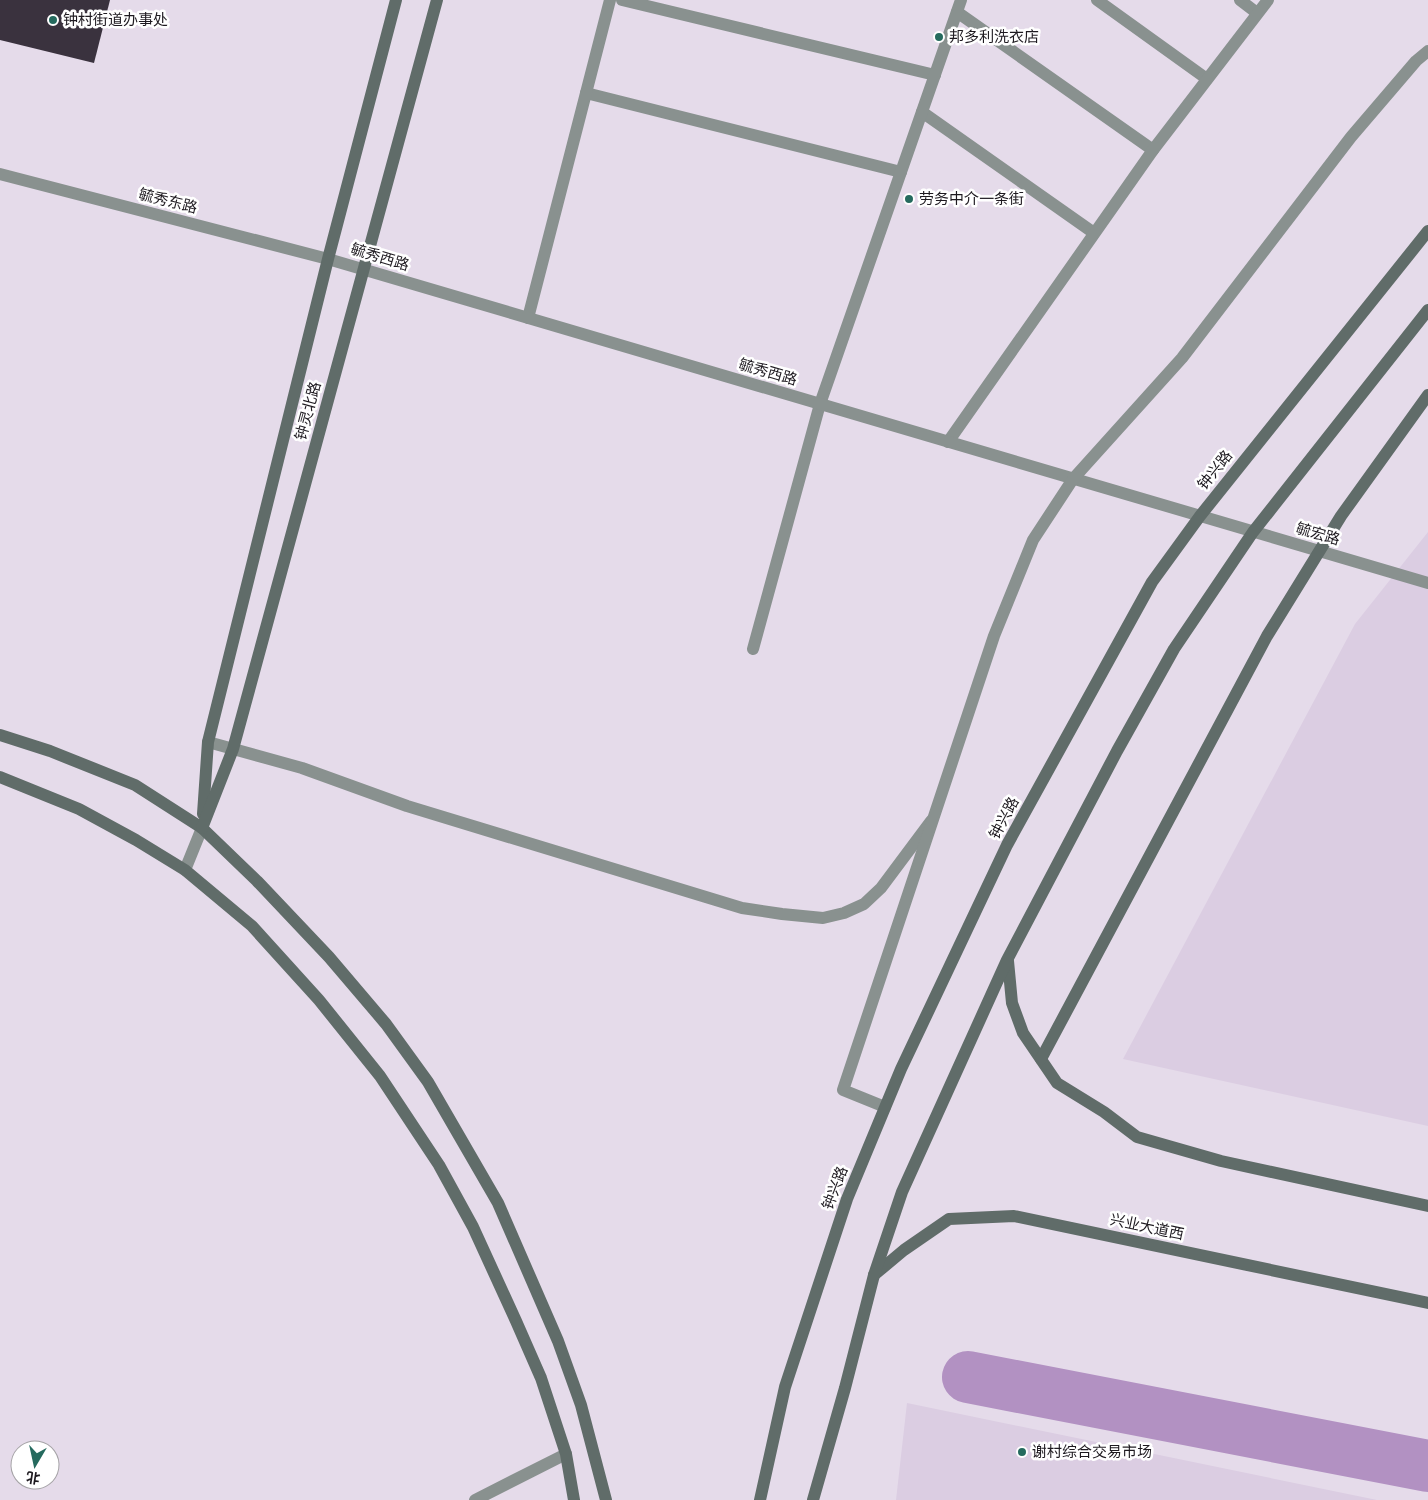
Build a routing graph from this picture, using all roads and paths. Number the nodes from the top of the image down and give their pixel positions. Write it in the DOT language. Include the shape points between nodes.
graph roads {
  1 [pos="396,0"];
  2 [pos="437,0"];
  3 [pos="610,0"];
  4 [pos="622,0"];
  5 [pos="1097,0"];
  6 [pos="1240,0"];
  7 [pos="1268,0"];
  8 [pos="959,6"];
  9 [pos="1257,13"];
  10 [pos="1428,51"];
  11 [pos="935,75"];
  12 [pos="1207,78"];
  13 [pos="586,93"];
  14 [pos="922,112"];
  15 [pos="1152,150"];
  16 [pos="901,172"];
  17 [pos="0,174"];
  18 [pos="1428,231"];
  19 [pos="1094,233"];
  20 [pos="328,258"];
  21 [pos="363,270"];
  22 [pos="1428,310"];
  23 [pos="528,318"];
  24 [pos="1428,395"];
  25 [pos="820,404"];
  26 [pos="948,442"];
  27 [pos="1073,479"];
  28 [pos="1200,516"];
  29 [pos="1253,532"];
  30 [pos="1319,551"];
  31 [pos="1428,583"];
  32 [pos="753,649"];
  33 [pos="0,735"];
  34 [pos="208,742"];
  35 [pos="233,749"];
  36 [pos="0,777"];
  37 [pos="933,818"];
  38 [pos="202,828"];
  39 [pos="186,870"];
  40 [pos="1008,960"];
  41 [pos="1040,1058"];
  42 [pos="886,1107"];
  43 [pos="1428,1206"];
  44 [pos="874,1275"];
  45 [pos="1428,1303"];
  46 [pos="566,1454"];
  47 [pos="475,1500"];
  48 [pos="574,1500"];
  49 [pos="606,1500"];
  50 [pos="760,1500"];
  51 [pos="813,1500"];
  1 -- 20 [label="main road, 钟灵北路"];
  2 -- 21 [label="main road, 钟灵北路"];
  3 -- 13 [label="street"];
  4 -- 11 [label="street"];
  5 -- 12 [label="street"];
  6 -- 9 [label="street"];
  7 -- 9 [label="street"];
  8 -- 11 [label="street"];
  8 -- 15 [label="street"];
  9 -- 12 [label="street"];
  10 -- 27 [label="street" via="1351,137 1182,358"];
  11 -- 14 [label="street"];
  12 -- 15 [label="street"];
  13 -- 16 [label="street"];
  13 -- 23 [label="street"];
  14 -- 16 [label="street"];
  14 -- 19 [label="street"];
  15 -- 19 [label="street"];
  16 -- 25 [label="street"];
  17 -- 20 [label="street, 毓秀东路"];
  18 -- 28 [label="main road, 钟兴路"];
  19 -- 26 [label="street"];
  20 -- 21 [label="street, 毓秀西路"];
  20 -- 34 [label="main road, 钟灵北路"];
  21 -- 23 [label="street, 毓秀西路"];
  21 -- 35 [label="main road, 钟灵北路"];
  22 -- 29 [label="main road"];
  23 -- 25 [label="street, 毓秀西路"];
  24 -- 30 [label="main road"];
  25 -- 26 [label="street, 毓秀西路"];
  25 -- 32 [label="street"];
  26 -- 27 [label="street, 毓秀西路"];
  27 -- 28 [label="street, 毓秀西路"];
  27 -- 37 [label="street" via="1034,540 994,636"];
  28 -- 29 [label="street, 毓宏路"];
  28 -- 42 [label="main road, 钟兴路" via="1152,582 1007,845"];
  29 -- 30 [label="street, 毓宏路"];
  29 -- 40 [label="main road" via="1174,649"];
  30 -- 31 [label="street, 毓宏路"];
  30 -- 41 [label="main road" via="1268,636"];
  33 -- 38 [label="main road" via="135,784"];
  34 -- 35 [label="street"];
  34 -- 38 [label="main road, 钟灵北路"];
  35 -- 37 [label="street" via="302,768 407,806 733,905 782,914 823,918 864,904 881,888"];
  35 -- 38 [label="main road, 钟灵北路"];
  36 -- 39 [label="main road" via="79,809"];
  37 -- 42 [label="street" via="843,1090"];
  38 -- 39 [label="street, 钟灵北路"];
  38 -- 49 [label="main road" via="330,957 386,1024 428,1082 498,1204 558,1341 581,1405"];
  39 -- 46 [label="main road" via="252,926 318,1000 380,1076 439,1165 473,1227 542,1378"];
  40 -- 41 [label="main road" via="1012,1003 1023,1033"];
  40 -- 44 [label="main road" via="902,1192"];
  41 -- 43 [label="main road" via="1057,1083 1137,1137 1221,1161"];
  42 -- 50 [label="main road, 钟兴路" via="847,1199 785,1387"];
  44 -- 45 [label="main road, 兴业大道西" via="949,1219 1014,1216"];
  44 -- 51 [label="main road" via="846,1388"];
  46 -- 47 [label="street"];
  46 -- 48 [label="main road"];
}
